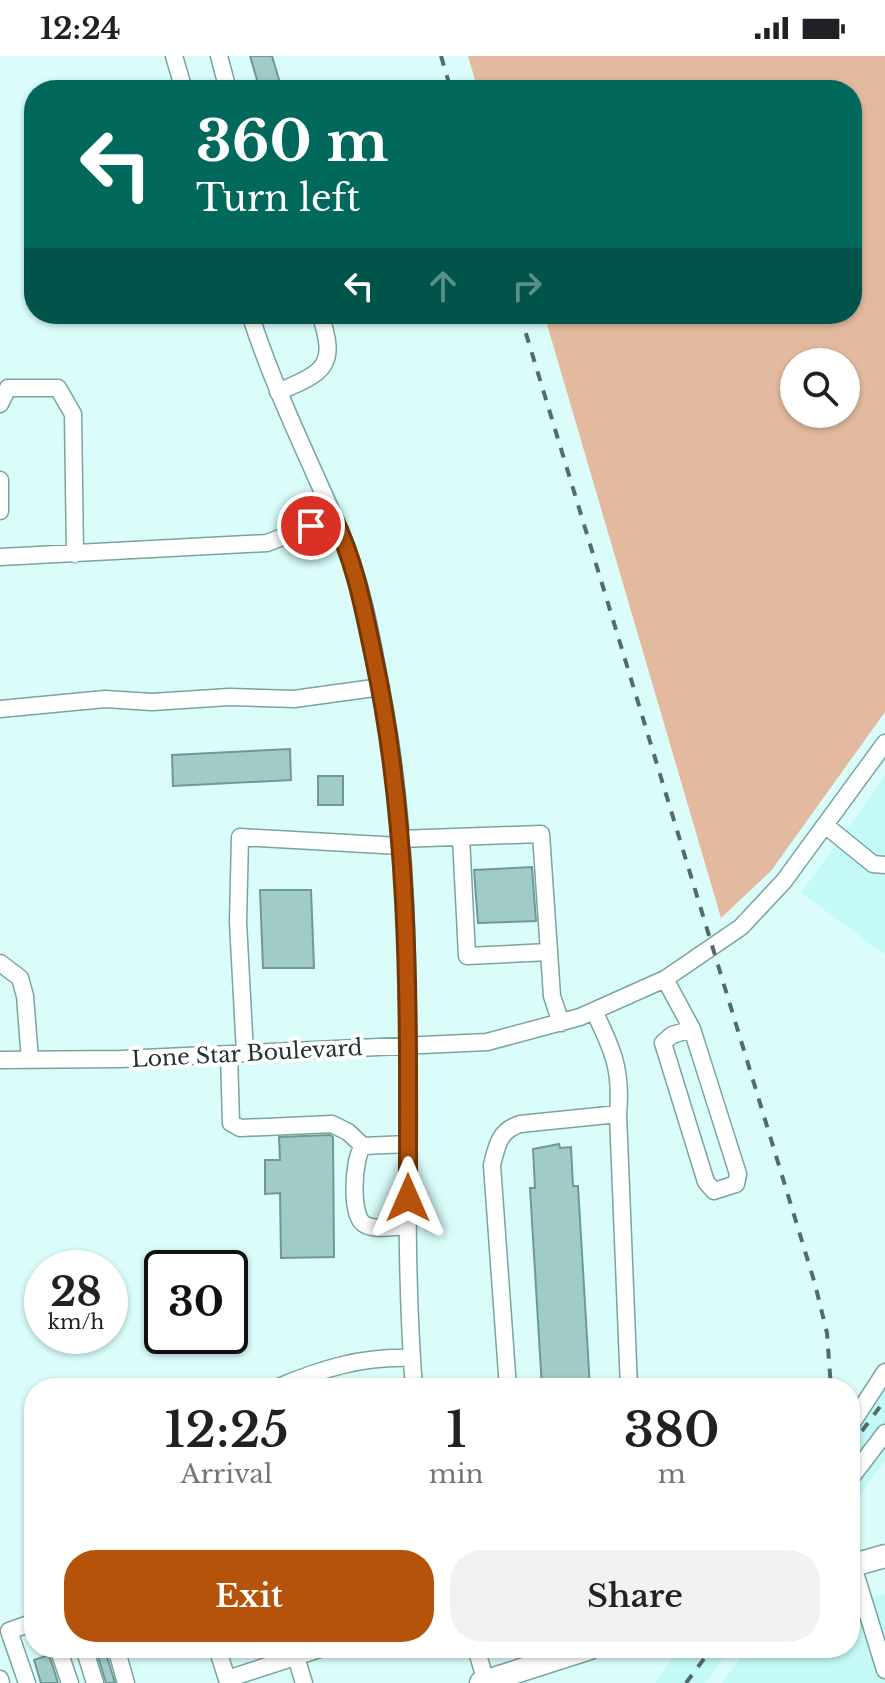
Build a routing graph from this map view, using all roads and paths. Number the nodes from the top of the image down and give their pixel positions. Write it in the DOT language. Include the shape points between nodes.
graph roads {
  1 [pos="174,56"];
  2 [pos="219,56"];
  3 [pos="181,80"];
  4 [pos="225,80"];
  5 [pos="254,324"];
  6 [pos="323,324"];
  7 [pos="278,392"];
  8 [pos="0,404"];
  9 [pos="0,480"];
  10 [pos="0,511"];
  11 [pos="333,517"];
  12 [pos="75,554"];
  13 [pos="0,557"];
  14 [pos="381,687"];
  15 [pos="0,709"];
  16 [pos="885,743"];
  17 [pos="825,825"];
  18 [pos="461,837"];
  19 [pos="400,842"];
  20 [pos="885,865"];
  21 [pos="549,952"];
  22 [pos="0,963"];
  23 [pos="665,979"];
  24 [pos="594,1011"];
  25 [pos="561,1023"];
  26 [pos="692,1029"];
  27 [pos="408,1047"];
  28 [pos="237,1053"];
  29 [pos="0,1060"];
  30 [pos="30,1060"];
  31 [pos="618,1114"];
  32 [pos="408,1144"];
  33 [pos="363,1146"];
  34 [pos="408,1226"];
  35 [pos="412,1358"];
  36 [pos="885,1372"];
  37 [pos="300,1378"];
  38 [pos="413,1378"];
  39 [pos="507,1378"];
  40 [pos="629,1378"];
  41 [pos="860,1411"];
  42 [pos="885,1433"];
  43 [pos="860,1466"];
  44 [pos="885,1556"];
  45 [pos="860,1564"];
  46 [pos="860,1591"];
  47 [pos="24,1626"];
  48 [pos="61,1658"];
  49 [pos="87,1658"];
  50 [pos="119,1658"];
  51 [pos="220,1658"];
  52 [pos="293,1658"];
  53 [pos="296,1658"];
  54 [pos="478,1658"];
  55 [pos="559,1658"];
  56 [pos="885,1670"];
  57 [pos="484,1682"];
  58 [pos="27,1683"];
  59 [pos="70,1683"];
  60 [pos="95,1683"];
  61 [pos="126,1683"];
  62 [pos="304,1683"];
  1 -- 3 [label="street"];
  2 -- 4 [label="street"];
  5 -- 7 [label="street"];
  6 -- 7 [label="street" via="328,362 316,375"];
  7 -- 11 [label="street"];
  8 -- 12 [label="street" via="8,388 58,388 73,414"];
  9 -- 10 [label="street"];
  11 -- 12 [label="street" via="267,543"];
  11 -- 14 [label="street" via="359,589"];
  12 -- 13 [label="street"];
  14 -- 15 [label="street" via="294,699 105,699"];
  14 -- 19 [label="street"];
  16 -- 17 [label="street, Lone Star Boulevard"];
  17 -- 20 [label="street" via="873,864"];
  17 -- 23 [label="street, Lone Star Boulevard" via="741,927"];
  18 -- 19 [label="street"];
  18 -- 21 [label="street" via="541,834"];
  18 -- 21 [label="street" via="467,956"];
  19 -- 27 [label="street"];
  19 -- 28 [label="street" via="240,837"];
  21 -- 25 [label="street" via="552,996"];
  22 -- 30 [label="street" via="20,978"];
  23 -- 24 [label="street, Lone Star Boulevard"];
  23 -- 26 [label="street"];
  24 -- 25 [label="street, Lone Star Boulevard"];
  24 -- 31 [label="street" via="619,1067"];
  25 -- 27 [label="street, Lone Star Boulevard" via="487,1042"];
  26 -- 26 [label="street" via="663,1043 706,1182 714,1191 736,1184 738,1174"];
  27 -- 28 [label="street, Lone Star Boulevard"];
  27 -- 32 [label="street"];
  28 -- 30 [label="street, Lone Star Boulevard"];
  28 -- 33 [label="street" via="231,1123 240,1128 332,1124"];
  29 -- 30 [label="street, Lone Star Boulevard"];
  31 -- 39 [label="street" via="520,1124 507,1128 498,1141 492,1165"];
  31 -- 40 [label="street"];
  32 -- 33 [label="street"];
  32 -- 34 [label="street"];
  33 -- 34 [label="street" via="355,1161 356,1215 368,1227"];
  34 -- 35 [label="street"];
  35 -- 37 [label="street" via="327,1367"];
  35 -- 38 [label="street"];
  36 -- 41 [label="street"];
  42 -- 43 [label="street"];
  44 -- 45 [label="main road"];
  46 -- 56 [label="street"];
  47 -- 58 [label="street" via="9,1631"];
  48 -- 59 [label="street"];
  49 -- 60 [label="street"];
  50 -- 61 [label="street"];
  51 -- 52 [label="street" via="227,1679"];
  53 -- 62 [label="street"];
  54 -- 57 [label="street"];
  55 -- 57 [label="main road"];
}
